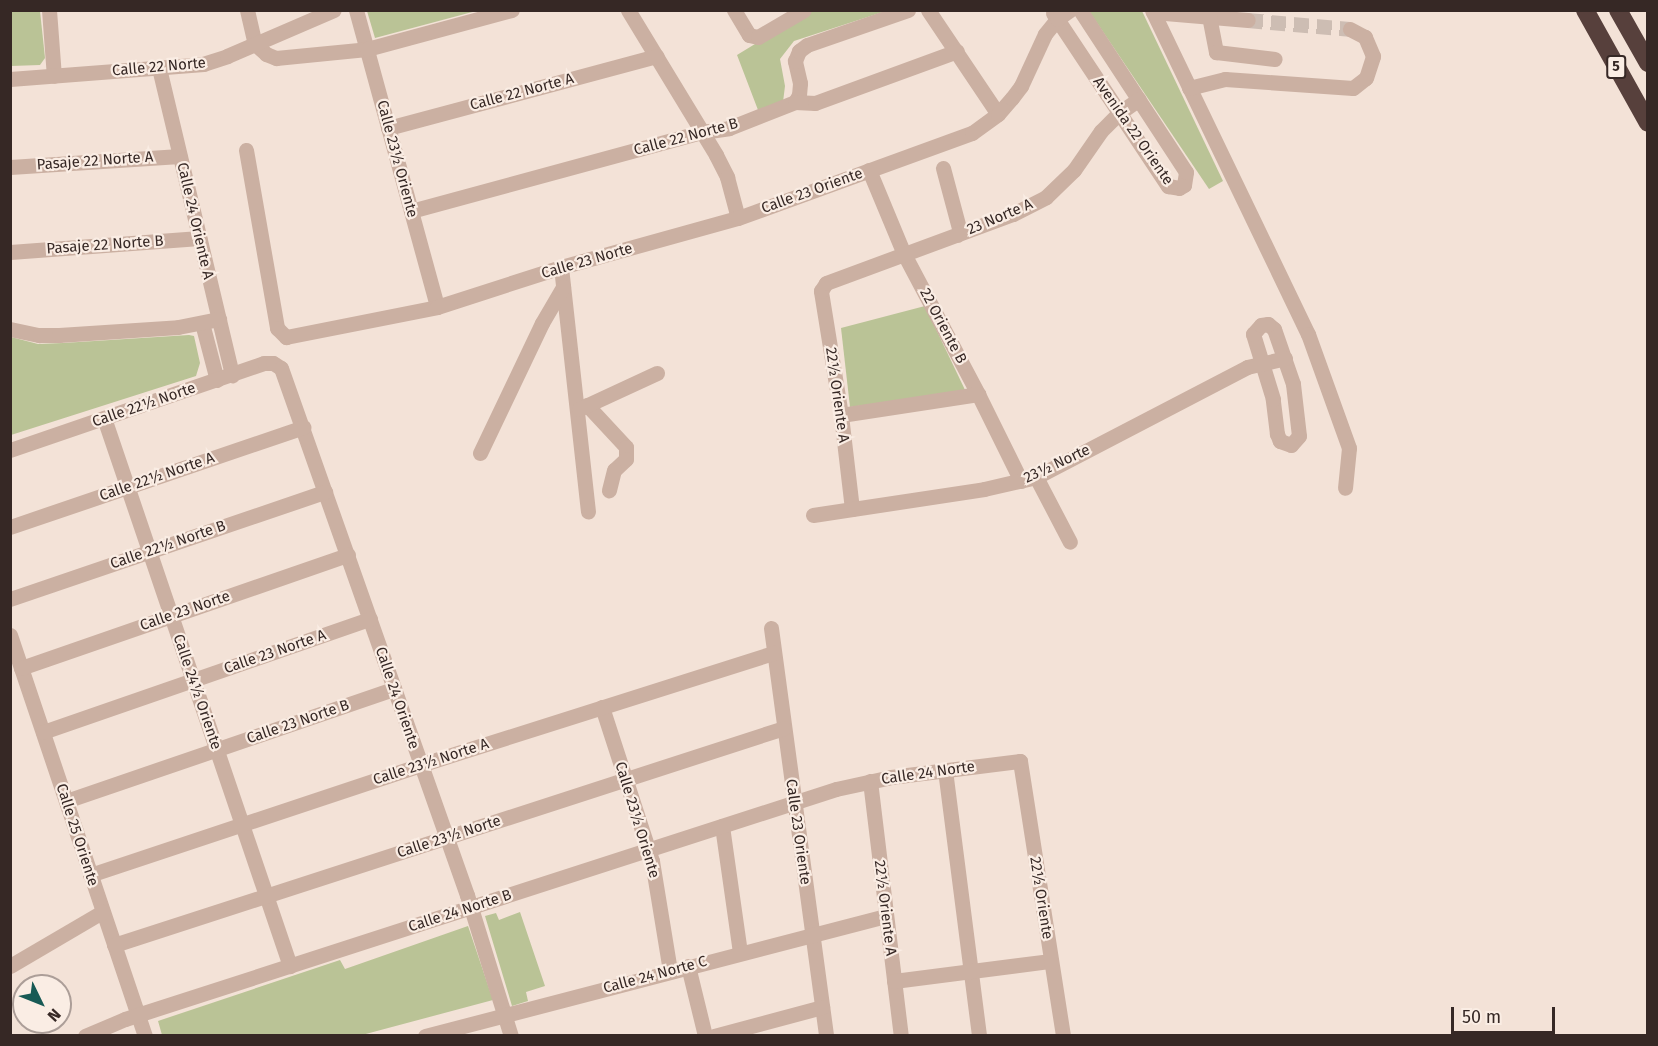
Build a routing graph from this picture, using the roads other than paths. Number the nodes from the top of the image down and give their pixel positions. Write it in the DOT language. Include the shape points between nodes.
graph roads {
  1 [pos="50,10"];
  2 [pos="247,10"];
  3 [pos="334,10"];
  4 [pos="356,10"];
  5 [pos="512,10"];
  6 [pos="628,10"];
  7 [pos="734,10"];
  8 [pos="804,10"];
  9 [pos="908,10"];
  10 [pos="928,10"];
  11 [pos="1080,10"];
  12 [pos="1586,10"];
  13 [pos="1618,10"];
  14 [pos="1153,11"];
  15 [pos="1060,13"];
  16 [pos="1209,16"];
  17 [pos="1248,20"];
  18 [pos="1350,29"];
  19 [pos="255,44"];
  20 [pos="367,50"];
  21 [pos="957,51"];
  22 [pos="1216,52"];
  23 [pos="656,56"];
  24 [pos="1275,59"];
  25 [pos="1647,63"];
  26 [pos="159,68"];
  27 [pos="54,76"];
  28 [pos="10,79"];
  29 [pos="1212,80"];
  30 [pos="1189,88"];
  31 [pos="1139,99"];
  32 [pos="795,102"];
  33 [pos="1119,113"];
  34 [pos="998,114"];
  35 [pos="1647,123"];
  36 [pos="388,128"];
  37 [pos="702,132"];
  38 [pos="246,150"];
  39 [pos="180,156"];
  40 [pos="10,166"];
  41 [pos="943,168"];
  42 [pos="869,170"];
  43 [pos="411,211"];
  44 [pos="738,218"];
  45 [pos="957,235"];
  46 [pos="199,238"];
  47 [pos="10,252"];
  48 [pos="904,254"];
  49 [pos="561,267"];
  50 [pos="826,283"];
  51 [pos="563,287"];
  52 [pos="437,307"];
  53 [pos="219,319"];
  54 [pos="202,323"];
  55 [pos="10,329"];
  56 [pos="1285,358"];
  57 [pos="1263,362"];
  58 [pos="277,365"];
  59 [pos="657,374"];
  60 [pos="232,375"];
  61 [pos="217,380"];
  62 [pos="978,394"];
  63 [pos="582,407"];
  64 [pos="841,415"];
  65 [pos="104,418"];
  66 [pos="303,427"];
  67 [pos="10,450"];
  68 [pos="480,453"];
  69 [pos="614,470"];
  70 [pos="584,477"];
  71 [pos="1029,479"];
  72 [pos="128,487"];
  73 [pos="1345,488"];
  74 [pos="609,490"];
  75 [pos="325,492"];
  76 [pos="852,509"];
  77 [pos="588,512"];
  78 [pos="813,515"];
  79 [pos="10,527"];
  80 [pos="1070,542"];
  81 [pos="149,552"];
  82 [pos="348,555"];
  83 [pos="10,599"];
  84 [pos="171,616"];
  85 [pos="370,619"];
  86 [pos="771,628"];
  87 [pos="10,635"];
  88 [pos="774,653"];
  89 [pos="21,668"];
  90 [pos="193,680"];
  91 [pos="394,689"];
  92 [pos="602,707"];
  93 [pos="784,728"];
  94 [pos="43,732"];
  95 [pos="217,750"];
  96 [pos="1020,761"];
  97 [pos="420,765"];
  98 [pos="945,770"];
  99 [pos="626,779"];
  100 [pos="870,781"];
  101 [pos="836,789"];
  102 [pos="66,801"];
  103 [pos="794,803"];
  104 [pos="242,824"];
  105 [pos="722,826"];
  106 [pos="447,837"];
  107 [pos="649,849"];
  108 [pos="90,875"];
  109 [pos="266,896"];
  110 [pos="471,907"];
  111 [pos="102,912"];
  112 [pos="886,916"];
  113 [pos="812,933"];
  114 [pos="114,945"];
  115 [pos="740,953"];
  116 [pos="1051,961"];
  117 [pos="10,966"];
  118 [pos="290,966"];
  119 [pos="688,966"];
  120 [pos="670,971"];
  121 [pos="971,971"];
  122 [pos="894,981"];
  123 [pos="822,1007"];
  124 [pos="505,1014"];
  125 [pos="138,1015"];
  126 [pos="85,1035"];
  127 [pos="145,1035"];
  128 [pos="425,1035"];
  129 [pos="511,1035"];
  130 [pos="705,1035"];
  131 [pos="714,1035"];
  132 [pos="826,1035"];
  133 [pos="901,1035"];
  134 [pos="980,1035"];
  135 [pos="1063,1035"];
  1 -- 27 [label="street"];
  2 -- 19 [label="street"];
  3 -- 19 [label="street, Calle 22 Norte"];
  4 -- 20 [label="street, Calle 23½ Oriente"];
  5 -- 20 [label="street"];
  6 -- 23 [label="street"];
  7 -- 8 [label="street" via="753,37 762,36"];
  9 -- 32 [label="street" via="799,51 795,61 800,83"];
  10 -- 21 [label="street"];
  11 -- 31 [label="street, Avenida 22 Oriente"];
  12 -- 35 [label="highway, 5"];
  13 -- 25 [label="highway, 5"];
  14 -- 16 [label="street"];
  14 -- 30 [label="street"];
  15 -- 33 [label="street, Avenida 22 Oriente"];
  15 -- 34 [label="street, Calle 23 Oriente" via="1045,34 1021,86"];
  16 -- 17 [label="street"];
  16 -- 22 [label="street"];
  18 -- 29 [label="street" via="1365,37 1373,56 1366,78 1353,88"];
  19 -- 20 [label="street" via="276,58"];
  19 -- 26 [label="street, Calle 22 Norte" via="211,62"];
  20 -- 36 [label="street, Calle 23½ Oriente"];
  21 -- 32 [label="street, Calle 22 Norte B" via="815,103"];
  21 -- 34 [label="street"];
  22 -- 24 [label="street"];
  22 -- 29 [label="street"];
  23 -- 36 [label="street, Calle 22 Norte A"];
  23 -- 37 [label="street"];
  26 -- 27 [label="street, Calle 22 Norte"];
  26 -- 39 [label="street, Calle 24 Oriente A"];
  27 -- 28 [label="street, Calle 22 Norte"];
  29 -- 30 [label="street"];
  30 -- 73 [label="street" via="1308,334 1348,448"];
  31 -- 33 [label="street, 23 Norte A"];
  31 -- 33 [label="street, Avenida 22 Oriente" via="1186,172 1184,185 1173,189 1168,186"];
  32 -- 37 [label="street, Calle 22 Norte B" via="729,128"];
  33 -- 45 [label="street, 23 Norte A" via="1074,170 1046,197"];
  34 -- 42 [label="street, Calle 23 Oriente" via="972,133"];
  36 -- 43 [label="street, Calle 23½ Oriente"];
  37 -- 43 [label="street, Calle 22 Norte B"];
  37 -- 44 [label="street" via="727,177"];
  38 -- 52 [label="street, Calle 23 Norte" via="281,333 286,337"];
  39 -- 40 [label="street, Pasaje 22 Norte A"];
  39 -- 46 [label="street, Calle 24 Oriente A"];
  41 -- 45 [label="street" via="960,232"];
  42 -- 44 [label="street, Calle 23 Oriente"];
  42 -- 48 [label="street, 22 Oriente B"];
  43 -- 52 [label="street, Calle 23½ Oriente"];
  44 -- 49 [label="street, Calle 23 Norte"];
  45 -- 48 [label="street, 23 Norte A"];
  46 -- 47 [label="street, Pasaje 22 Norte B"];
  46 -- 53 [label="street, Calle 24 Oriente A"];
  48 -- 50 [label="street, 23 Norte A"];
  48 -- 62 [label="street, 22 Oriente B"];
  49 -- 51 [label="street"];
  49 -- 52 [label="street, Calle 23 Norte"];
  50 -- 64 [label="street, 22½ Oriente A" via="821,291"];
  51 -- 63 [label="street"];
  51 -- 68 [label="street"];
  53 -- 54 [label="street"];
  53 -- 60 [label="street, Calle 24 Oriente A"];
  54 -- 55 [label="street" via="49,336"];
  54 -- 61 [label="street"];
  56 -- 57 [label="street, 23½ Norte"];
  56 -- 57 [label="street" via="1274,329 1265,324 1253,334"];
  56 -- 57 [label="street" via="1293,384 1299,436 1291,445 1280,441 1277,434"];
  57 -- 71 [label="street, 23½ Norte"];
  58 -- 60 [label="street, Calle 22½ Norte" via="264,363"];
  58 -- 66 [label="street, Calle 24 Oriente" via="284,372"];
  59 -- 63 [label="street"];
  60 -- 61 [label="street, Calle 22½ Norte"];
  61 -- 65 [label="street, Calle 22½ Norte"];
  62 -- 64 [label="street"];
  62 -- 71 [label="street, 22 Oriente B"];
  63 -- 69 [label="street" via="626,447 626,459"];
  63 -- 70 [label="street"];
  64 -- 76 [label="street, 22½ Oriente A"];
  65 -- 67 [label="street, Calle 22½ Norte"];
  65 -- 72 [label="street, Calle 24½ Oriente"];
  66 -- 72 [label="street, Calle 22½ Norte A"];
  66 -- 75 [label="street, Calle 24 Oriente"];
  69 -- 70 [label="street"];
  69 -- 74 [label="street"];
  70 -- 77 [label="street"];
  71 -- 76 [label="street, 23½ Norte"];
  71 -- 80 [label="street, 22 Oriente B"];
  72 -- 79 [label="street, Calle 22½ Norte A"];
  72 -- 81 [label="street, Calle 24½ Oriente"];
  75 -- 81 [label="street, Calle 22½ Norte B"];
  75 -- 82 [label="street, Calle 24 Oriente"];
  76 -- 78 [label="street, 23½ Norte"];
  81 -- 83 [label="street, Calle 22½ Norte B"];
  81 -- 84 [label="street, Calle 24½ Oriente"];
  82 -- 84 [label="street, Calle 23 Norte"];
  82 -- 85 [label="street, Calle 24 Oriente"];
  84 -- 89 [label="street, Calle 23 Norte"];
  84 -- 90 [label="street, Calle 24½ Oriente"];
  85 -- 90 [label="street, Calle 23 Norte A"];
  85 -- 91 [label="street, Calle 24 Oriente"];
  86 -- 88 [label="street, Calle 23 Oriente"];
  87 -- 89 [label="street, Calle 25 Oriente"];
  88 -- 92 [label="street, Calle 23½ Norte A"];
  88 -- 93 [label="street, Calle 23 Oriente"];
  89 -- 94 [label="street, Calle 25 Oriente"];
  90 -- 94 [label="street, Calle 23 Norte A"];
  90 -- 95 [label="street, Calle 24½ Oriente"];
  91 -- 95 [label="street, Calle 23 Norte B"];
  91 -- 97 [label="street, Calle 24 Oriente"];
  92 -- 97 [label="street, Calle 23½ Norte A"];
  92 -- 99 [label="street, Calle 23½ Oriente"];
  93 -- 99 [label="street, Calle 23½ Norte"];
  93 -- 103 [label="street, Calle 23 Oriente"];
  94 -- 102 [label="street, Calle 25 Oriente"];
  95 -- 102 [label="street, Calle 23 Norte B"];
  95 -- 104 [label="street, Calle 24½ Oriente"];
  96 -- 98 [label="street, Calle 24 Norte"];
  96 -- 116 [label="street, 22½ Oriente"];
  97 -- 104 [label="street, Calle 23½ Norte A"];
  97 -- 106 [label="street, Calle 24 Oriente"];
  98 -- 100 [label="street, Calle 24 Norte"];
  98 -- 121 [label="street"];
  99 -- 106 [label="street, Calle 23½ Norte"];
  99 -- 107 [label="street, Calle 23½ Oriente"];
  100 -- 101 [label="street, Calle 24 Norte"];
  100 -- 112 [label="street, 22½ Oriente A"];
  101 -- 103 [label="street, Calle 24 Norte B"];
  102 -- 108 [label="street, Calle 25 Oriente"];
  103 -- 105 [label="street, Calle 24 Norte B"];
  103 -- 113 [label="street, Calle 23 Oriente"];
  104 -- 108 [label="street, Calle 23½ Norte A"];
  104 -- 109 [label="street, Calle 24½ Oriente"];
  105 -- 107 [label="street, Calle 24 Norte B"];
  105 -- 115 [label="street"];
  106 -- 109 [label="street, Calle 23½ Norte"];
  106 -- 110 [label="street, Calle 24 Oriente"];
  107 -- 110 [label="street, Calle 24 Norte B"];
  107 -- 120 [label="street, Calle 23½ Oriente"];
  108 -- 111 [label="street, Calle 25 Oriente"];
  109 -- 114 [label="street, Calle 23½ Norte"];
  109 -- 118 [label="street, Calle 24½ Oriente"];
  110 -- 118 [label="street, Calle 24 Norte B"];
  110 -- 124 [label="street, Calle 24 Oriente"];
  111 -- 114 [label="street, Calle 25 Oriente"];
  111 -- 117 [label="street"];
  112 -- 113 [label="street, Calle 24 Norte C"];
  112 -- 122 [label="street, 22½ Oriente A"];
  113 -- 115 [label="street, Calle 24 Norte C"];
  113 -- 123 [label="street, Calle 23 Oriente"];
  114 -- 125 [label="street, Calle 25 Oriente"];
  115 -- 119 [label="street, Calle 24 Norte C"];
  116 -- 121 [label="street"];
  116 -- 135 [label="street, 22½ Oriente"];
  118 -- 125 [label="street, Calle 24 Norte B"];
  119 -- 120 [label="street, Calle 24 Norte C"];
  119 -- 130 [label="street"];
  120 -- 124 [label="street, Calle 24 Norte C"];
  121 -- 122 [label="street"];
  121 -- 134 [label="street"];
  122 -- 133 [label="street, 22½ Oriente A"];
  123 -- 131 [label="street"];
  123 -- 132 [label="street, Calle 23 Oriente"];
  124 -- 128 [label="street, Calle 24 Norte C"];
  124 -- 129 [label="street, Calle 24 Oriente"];
  125 -- 126 [label="street, Calle 24 Norte B"];
  125 -- 127 [label="street, Calle 25 Oriente"];
}
